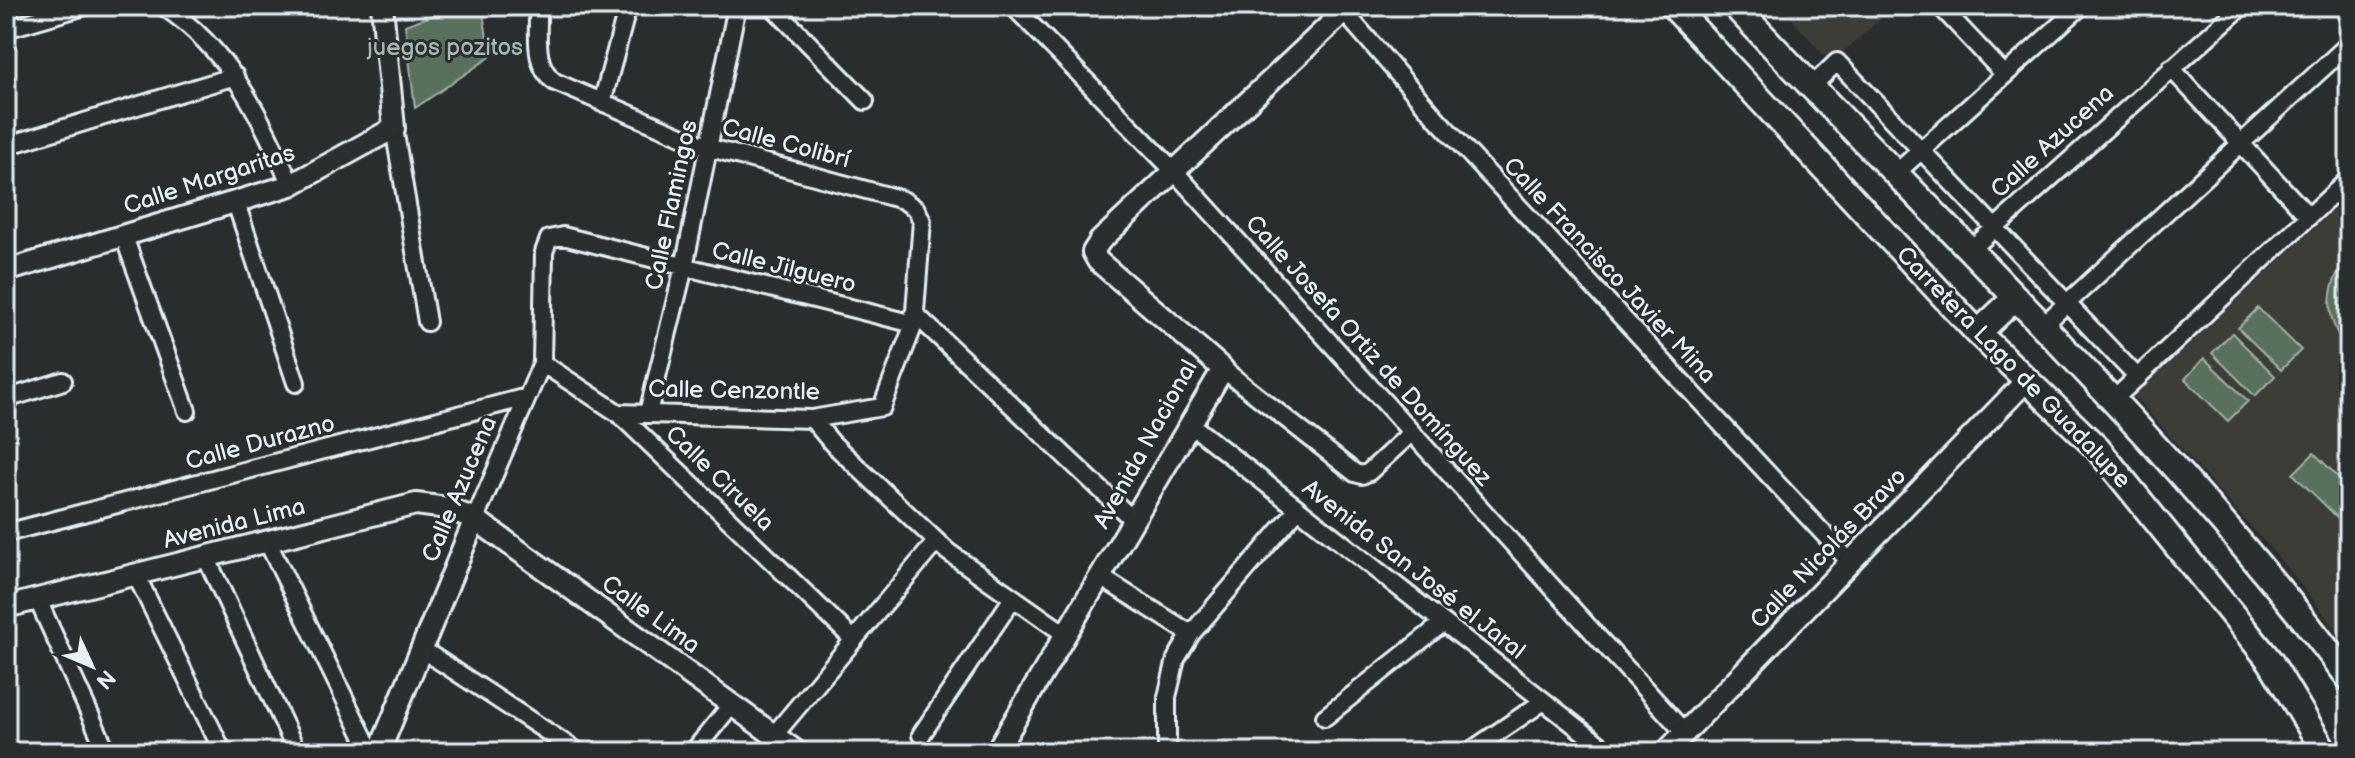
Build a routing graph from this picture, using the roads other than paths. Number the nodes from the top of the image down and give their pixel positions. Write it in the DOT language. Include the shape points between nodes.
graph roads {
  1 [pos="85,6"];
  2 [pos="163,6"];
  3 [pos="382,6"];
  4 [pos="538,6"];
  5 [pos="628,6"];
  6 [pos="737,6"];
  7 [pos="772,6"];
  8 [pos="1013,6"];
  9 [pos="1673,6"];
  10 [pos="1735,6"];
  11 [pos="1940,6"];
  12 [pos="2081,6"];
  13 [pos="2242,6"];
  14 [pos="1344,8"];
  15 [pos="6,29"];
  16 [pos="2349,44"];
  17 [pos="2171,68"];
  18 [pos="2005,75"];
  19 [pos="235,76"];
  20 [pos="1811,87"];
  21 [pos="865,101"];
  22 [pos="602,103"];
  23 [pos="394,128"];
  24 [pos="2240,144"];
  25 [pos="6,146"];
  26 [pos="707,147"];
  27 [pos="1922,150"];
  28 [pos="1174,171"];
  29 [pos="1895,174"];
  30 [pos="2349,179"];
  31 [pos="291,185"];
  32 [pos="236,203"];
  33 [pos="916,209"];
  34 [pos="2309,217"];
  35 [pos="1995,228"];
  36 [pos="123,234"];
  37 [pos="549,239"];
  38 [pos="1968,252"];
  39 [pos="684,267"];
  40 [pos="6,271"];
  41 [pos="2014,299"];
  42 [pos="2066,303"];
  43 [pos="914,319"];
  44 [pos="427,322"];
  45 [pos="2041,327"];
  46 [pos="1978,333"];
  47 [pos="542,363"];
  48 [pos="1223,369"];
  49 [pos="2138,378"];
  50 [pos="63,381"];
  51 [pos="2026,381"];
  52 [pos="296,383"];
  53 [pos="527,397"];
  54 [pos="6,399"];
  55 [pos="2112,401"];
  56 [pos="187,411"];
  57 [pos="618,413"];
  58 [pos="648,413"];
  59 [pos="812,419"];
  60 [pos="1190,424"];
  61 [pos="1411,433"];
  62 [pos="1298,509"];
  63 [pos="475,519"];
  64 [pos="1133,520"];
  65 [pos="6,533"];
  66 [pos="267,541"];
  67 [pos="936,542"];
  68 [pos="206,557"];
  69 [pos="1851,563"];
  70 [pos="136,575"];
  71 [pos="1099,576"];
  72 [pos="37,598"];
  73 [pos="1013,598"];
  74 [pos="6,607"];
  75 [pos="1443,623"];
  76 [pos="1065,634"];
  77 [pos="1191,634"];
  78 [pos="854,640"];
  79 [pos="420,648"];
  80 [pos="2349,678"];
  81 [pos="1544,701"];
  82 [pos="732,704"];
  83 [pos="1325,717"];
  84 [pos="1684,732"];
  85 [pos="774,735"];
  86 [pos="921,735"];
  87 [pos="107,752"];
  88 [pos="223,752"];
  89 [pos="297,752"];
  90 [pos="371,752"];
  91 [pos="379,752"];
  92 [pos="578,752"];
  93 [pos="693,752"];
  94 [pos="797,752"];
  95 [pos="996,752"];
  96 [pos="1167,752"];
  97 [pos="1469,752"];
  98 [pos="1609,752"];
  99 [pos="1666,752"];
  100 [pos="2325,752"];
  1 -- 15 [label="street"];
  2 -- 19 [label="street" via="184,20"];
  3 -- 23 [label="street"];
  4 -- 22 [label="street, Calle Colibrí" via="543,73"];
  5 -- 22 [label="street"];
  6 -- 26 [label="street, Calle Flamingos"];
  7 -- 21 [label="street"];
  8 -- 28 [label="street, Calle Josefa Ortiz de Domínguez"];
  9 -- 46 [label="main road, Carretera Lago de Guadalupe"];
  10 -- 20 [label="main road, Carretera Lago de Guadalupe"];
  11 -- 18 [label="street"];
  12 -- 18 [label="street"];
  13 -- 17 [label="street, Calle Azucena"];
  14 -- 28 [label="street, Avenida Nacional"];
  14 -- 69 [label="street, Calle Francisco Javier Mina" via="1438,120"];
  16 -- 24 [label="street"];
  17 -- 24 [label="street"];
  17 -- 35 [label="street, Calle Azucena"];
  18 -- 27 [label="street"];
  19 -- 25 [label="street"];
  19 -- 31 [label="street" via="251,98"];
  20 -- 27 [label="street" via="1837,62"];
  20 -- 29 [label="main road, Carretera Lago de Guadalupe"];
  22 -- 26 [label="street, Calle Colibrí"];
  23 -- 31 [label="street, Calle Margaritas"];
  23 -- 44 [label="street"];
  24 -- 34 [label="street"];
  24 -- 42 [label="street"];
  26 -- 33 [label="street, Calle Colibrí" via="903,200"];
  26 -- 39 [label="street, Calle Flamingos"];
  27 -- 29 [label="street"];
  27 -- 35 [label="street"];
  28 -- 48 [label="street, Avenida Nacional" via="1093,252"];
  28 -- 61 [label="street, Calle Josefa Ortiz de Domínguez"];
  29 -- 38 [label="main road, Carretera Lago de Guadalupe"];
  30 -- 34 [label="street"];
  31 -- 32 [label="street, Calle Margaritas"];
  32 -- 36 [label="street, Calle Margaritas"];
  32 -- 52 [label="street"];
  33 -- 43 [label="street, Calle Cenzontle" via="922,221"];
  34 -- 49 [label="street"];
  35 -- 38 [label="street, Calle Azucena"];
  35 -- 42 [label="street"];
  36 -- 40 [label="street, Calle Margaritas"];
  36 -- 56 [label="street"];
  37 -- 39 [label="street, Calle Jilguero" via="563,236"];
  37 -- 47 [label="street, Calle Azucena" via="544,252"];
  38 -- 41 [label="main road, Carretera Lago de Guadalupe"];
  39 -- 43 [label="street, Calle Jilguero"];
  39 -- 58 [label="street, Calle Flamingos"];
  41 -- 45 [label="main road, Carretera Lago de Guadalupe"];
  41 -- 46 [label="main road"];
  42 -- 45 [label="street"];
  42 -- 49 [label="street"];
  43 -- 59 [label="street, Calle Cenzontle" via="882,407"];
  43 -- 64 [label="street, Calle Jilguero"];
  45 -- 55 [label="main road, Carretera Lago de Guadalupe"];
  46 -- 51 [label="main road, Carretera Lago de Guadalupe"];
  47 -- 53 [label="street, Calle Azucena"];
  47 -- 57 [label="street, Calle Ciruela"];
  48 -- 60 [label="street, Avenida Nacional"];
  48 -- 61 [label="street" via="1355,473 1369,472"];
  49 -- 55 [label="street"];
  50 -- 54 [label="street"];
  51 -- 69 [label="street, Calle Nicolás Bravo"];
  51 -- 100 [label="main road, Carretera Lago de Guadalupe" via="2098,449 2160,523 2270,661"];
  53 -- 63 [label="street, Calle Azucena"];
  53 -- 65 [label="street, Calle Durazno"];
  55 -- 80 [label="main road, Carretera Lago de Guadalupe" via="2207,505"];
  57 -- 58 [label="street, Calle Cenzontle"];
  57 -- 78 [label="street, Calle Ciruela"];
  58 -- 59 [label="street, Calle Cenzontle"];
  59 -- 67 [label="street"];
  60 -- 62 [label="street, Avenida San José el Jaral"];
  60 -- 64 [label="street, Avenida Nacional"];
  61 -- 84 [label="street, Calle Josefa Ortiz de Domínguez"];
  62 -- 75 [label="street, Avenida San José el Jaral"];
  62 -- 77 [label="street"];
  63 -- 66 [label="street, Avenida Lima" via="416,504"];
  63 -- 79 [label="street, Calle Azucena"];
  63 -- 82 [label="street, Calle Lima"];
  64 -- 71 [label="street, Avenida Nacional"];
  66 -- 68 [label="street, Avenida Lima"];
  66 -- 90 [label="street"];
  67 -- 73 [label="street"];
  67 -- 78 [label="street"];
  68 -- 70 [label="street, Avenida Lima"];
  68 -- 89 [label="street"];
  69 -- 84 [label="street, Calle Nicolás Bravo"];
  70 -- 72 [label="street, Avenida Lima"];
  70 -- 88 [label="street"];
  71 -- 76 [label="street, Avenida Nacional"];
  71 -- 77 [label="street"];
  72 -- 74 [label="street, Avenida Lima"];
  72 -- 87 [label="street"];
  73 -- 76 [label="street"];
  73 -- 86 [label="street"];
  75 -- 81 [label="street, Avenida San José el Jaral"];
  75 -- 83 [label="street"];
  76 -- 95 [label="street, Avenida Nacional"];
  77 -- 96 [label="street" via="1176,659 1167,697"];
  78 -- 85 [label="street"];
  79 -- 91 [label="street, Calle Azucena"];
  79 -- 92 [label="street"];
  81 -- 97 [label="street"];
  81 -- 98 [label="street, Avenida San José el Jaral"];
  82 -- 85 [label="street, Calle Lima"];
  82 -- 93 [label="street"];
  84 -- 99 [label="street, Calle Nicolás Bravo"];
  85 -- 94 [label="street, Calle Lima"];
}
